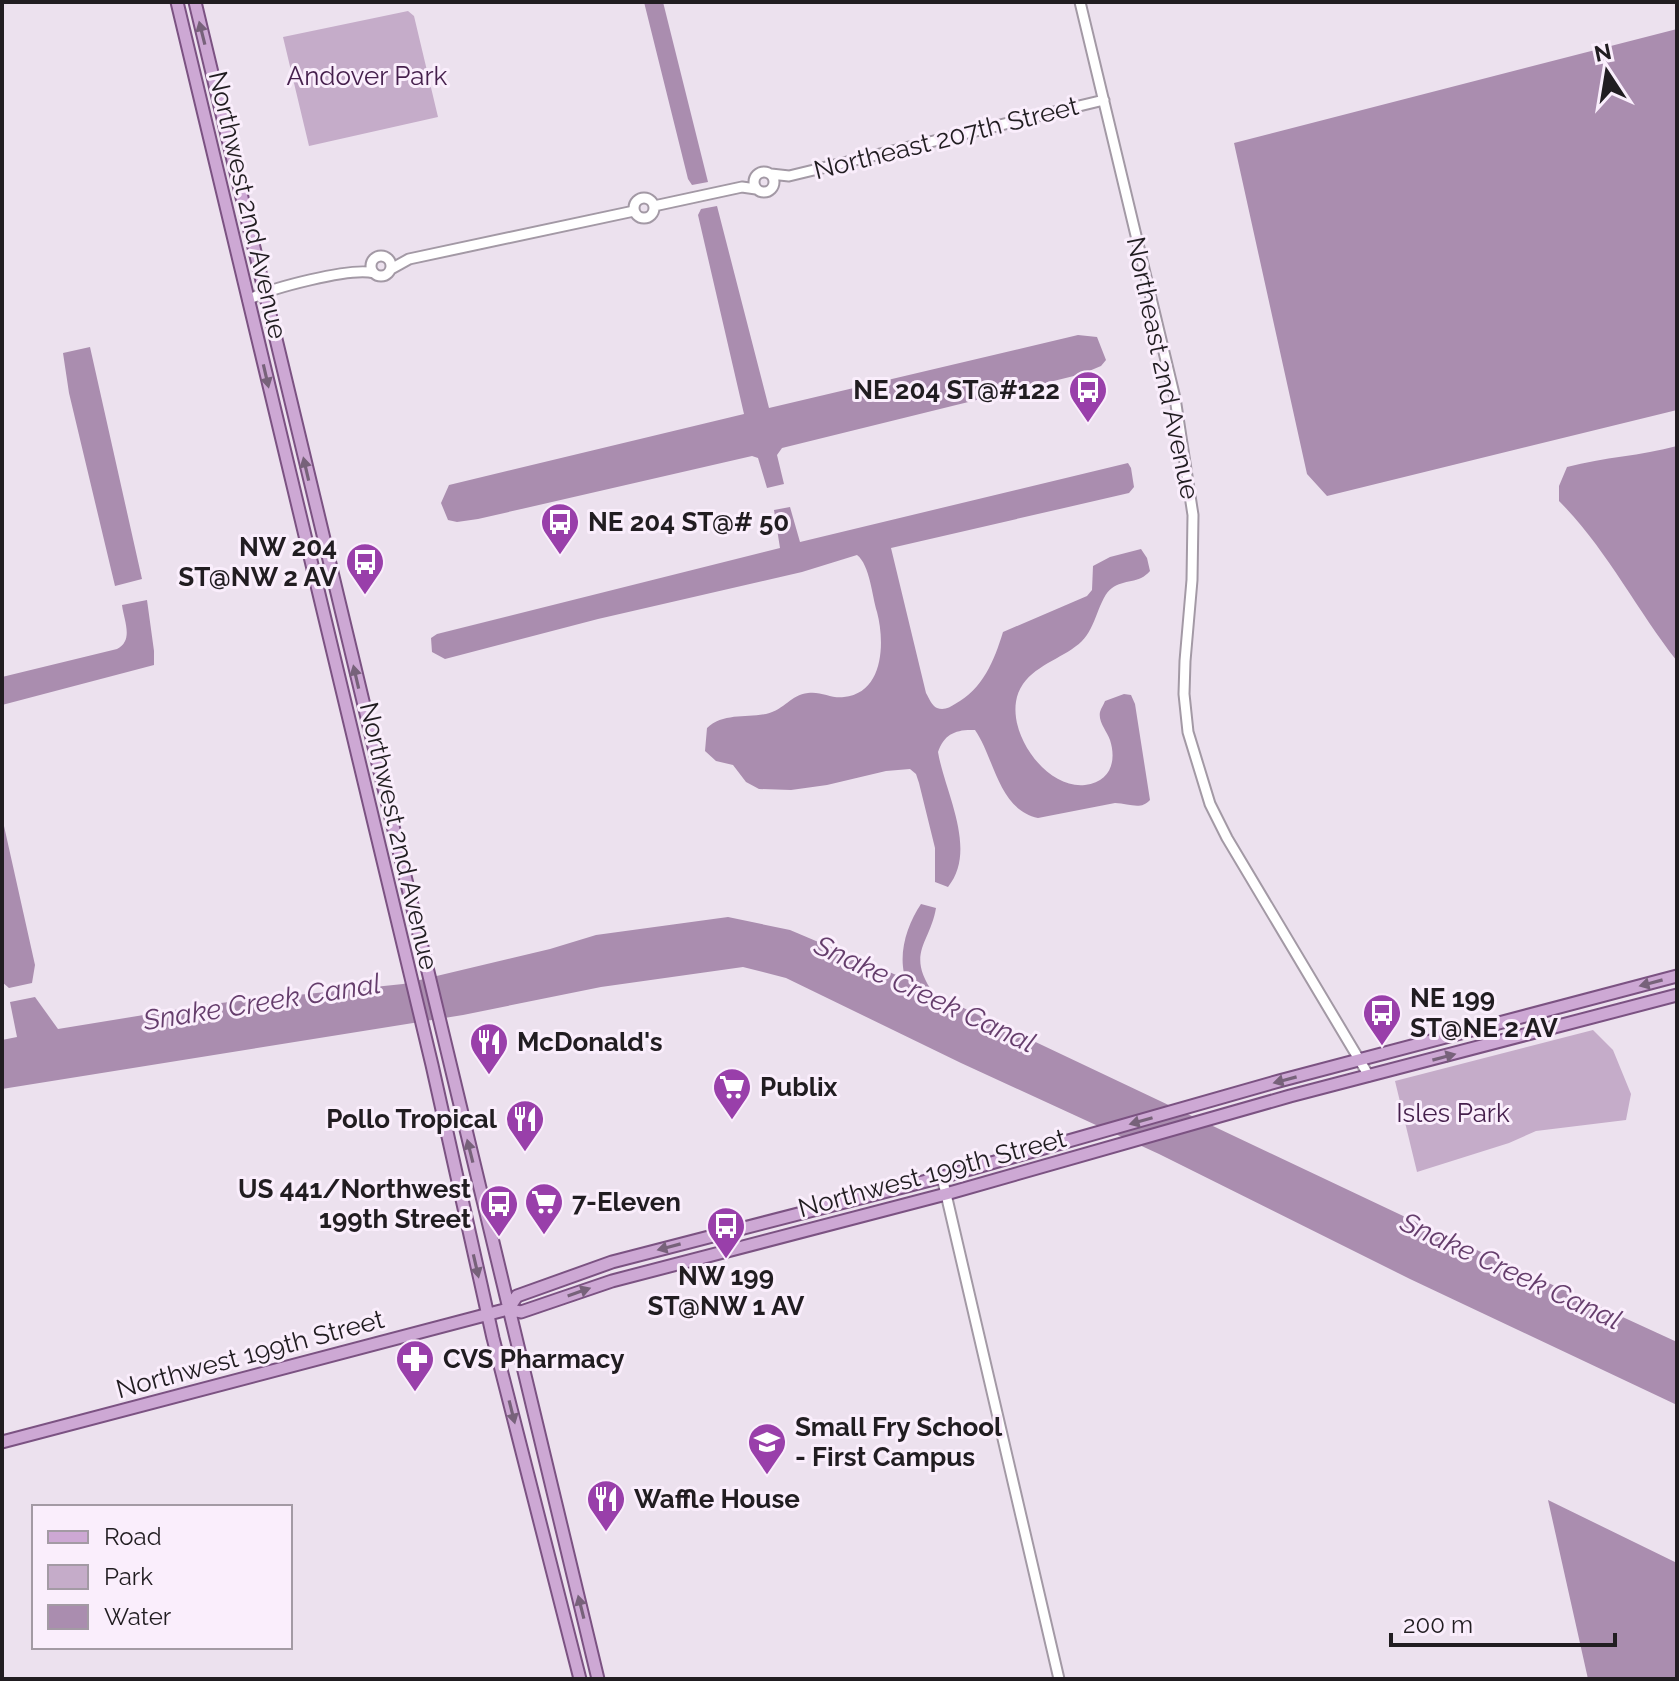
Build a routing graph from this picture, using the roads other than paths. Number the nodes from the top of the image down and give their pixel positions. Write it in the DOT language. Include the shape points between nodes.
graph roads {
  1 [pos="177,2"];
  2 [pos="195,2"];
  3 [pos="1080,2"];
  4 [pos="1104,100"];
  5 [pos="771,174"];
  6 [pos="789,176"];
  7 [pos="755,184"];
  8 [pos="774,186"];
  9 [pos="388,258"];
  10 [pos="372,260"];
  11 [pos="405,260"];
  12 [pos="391,269"];
  13 [pos="358,271"];
  14 [pos="374,273"];
  15 [pos="264,292"];
  16 [pos="247,295"];
  17 [pos="1677,976"];
  18 [pos="1677,995"];
  19 [pos="1361,1060"];
  20 [pos="1369,1076"];
  21 [pos="942,1177"];
  22 [pos="946,1194"];
  23 [pos="508,1309"];
  24 [pos="488,1314"];
  25 [pos="2,1442"];
  26 [pos="580,1679"];
  27 [pos="598,1679"];
  28 [pos="1059,1679"];
  1 -- 16 [label="main road, Northwest 2nd Avenue"];
  15 -- 2 [label="main road, Northwest 2nd Avenue, one-way"];
  3 -- 4 [label="street, Northeast 2nd Avenue"];
  4 -- 6 [label="street, Northeast 207th Street"];
  4 -- 19 [label="street, Northeast 2nd Avenue" via="1175,398 1193,515 1184,694 1198,771 1227,838"];
  5 -- 6 [label="street, Northeast 207th Street"];
  5 -- 7 [label="street" via="762,172"];
  5 -- 8 [label="street"];
  6 -- 8 [label="street, Northeast 207th Street"];
  7 -- 8 [label="street" via="766,192"];
  7 -- 11 [label="street" via="654,206 642,198 634,211"];
  9 -- 10 [label="street"];
  9 -- 11 [label="street"];
  9 -- 12 [label="street"];
  10 -- 13 [label="street"];
  10 -- 14 [label="street"];
  11 -- 12 [label="street"];
  12 -- 14 [label="street" via="383,276"];
  13 -- 14 [label="street"];
  13 -- 15 [label="street"];
  15 -- 16 [label="street"];
  23 -- 15 [label="main road, Northwest 2nd Avenue, one-way"];
  16 -- 24 [label="main road, Northwest 2nd Avenue, one-way"];
  17 -- 19 [label="main road, Northwest 199th Street, one-way"];
  20 -- 18 [label="main road, Northwest 199th Street, one-way"];
  19 -- 20 [label="street, Northeast 2nd Avenue"];
  19 -- 21 [label="main road, Northwest 199th Street, one-way"];
  20 -- 22 [label="main road, Northwest 199th Street"];
  21 -- 22 [label="street"];
  21 -- 23 [label="main road, Northwest 199th Street, one-way" via="612,1262 517,1296"];
  23 -- 22 [label="main road, Northwest 199th Street, one-way" via="521,1312 612,1281"];
  22 -- 28 [label="street"];
  23 -- 24 [label="main road, Northwest 199th Street"];
  27 -- 23 [label="main road, Northwest 2nd Avenue, one-way"];
  24 -- 25 [label="main road, Northwest 199th Street"];
  24 -- 26 [label="main road, Northwest 2nd Avenue, one-way"];
}
